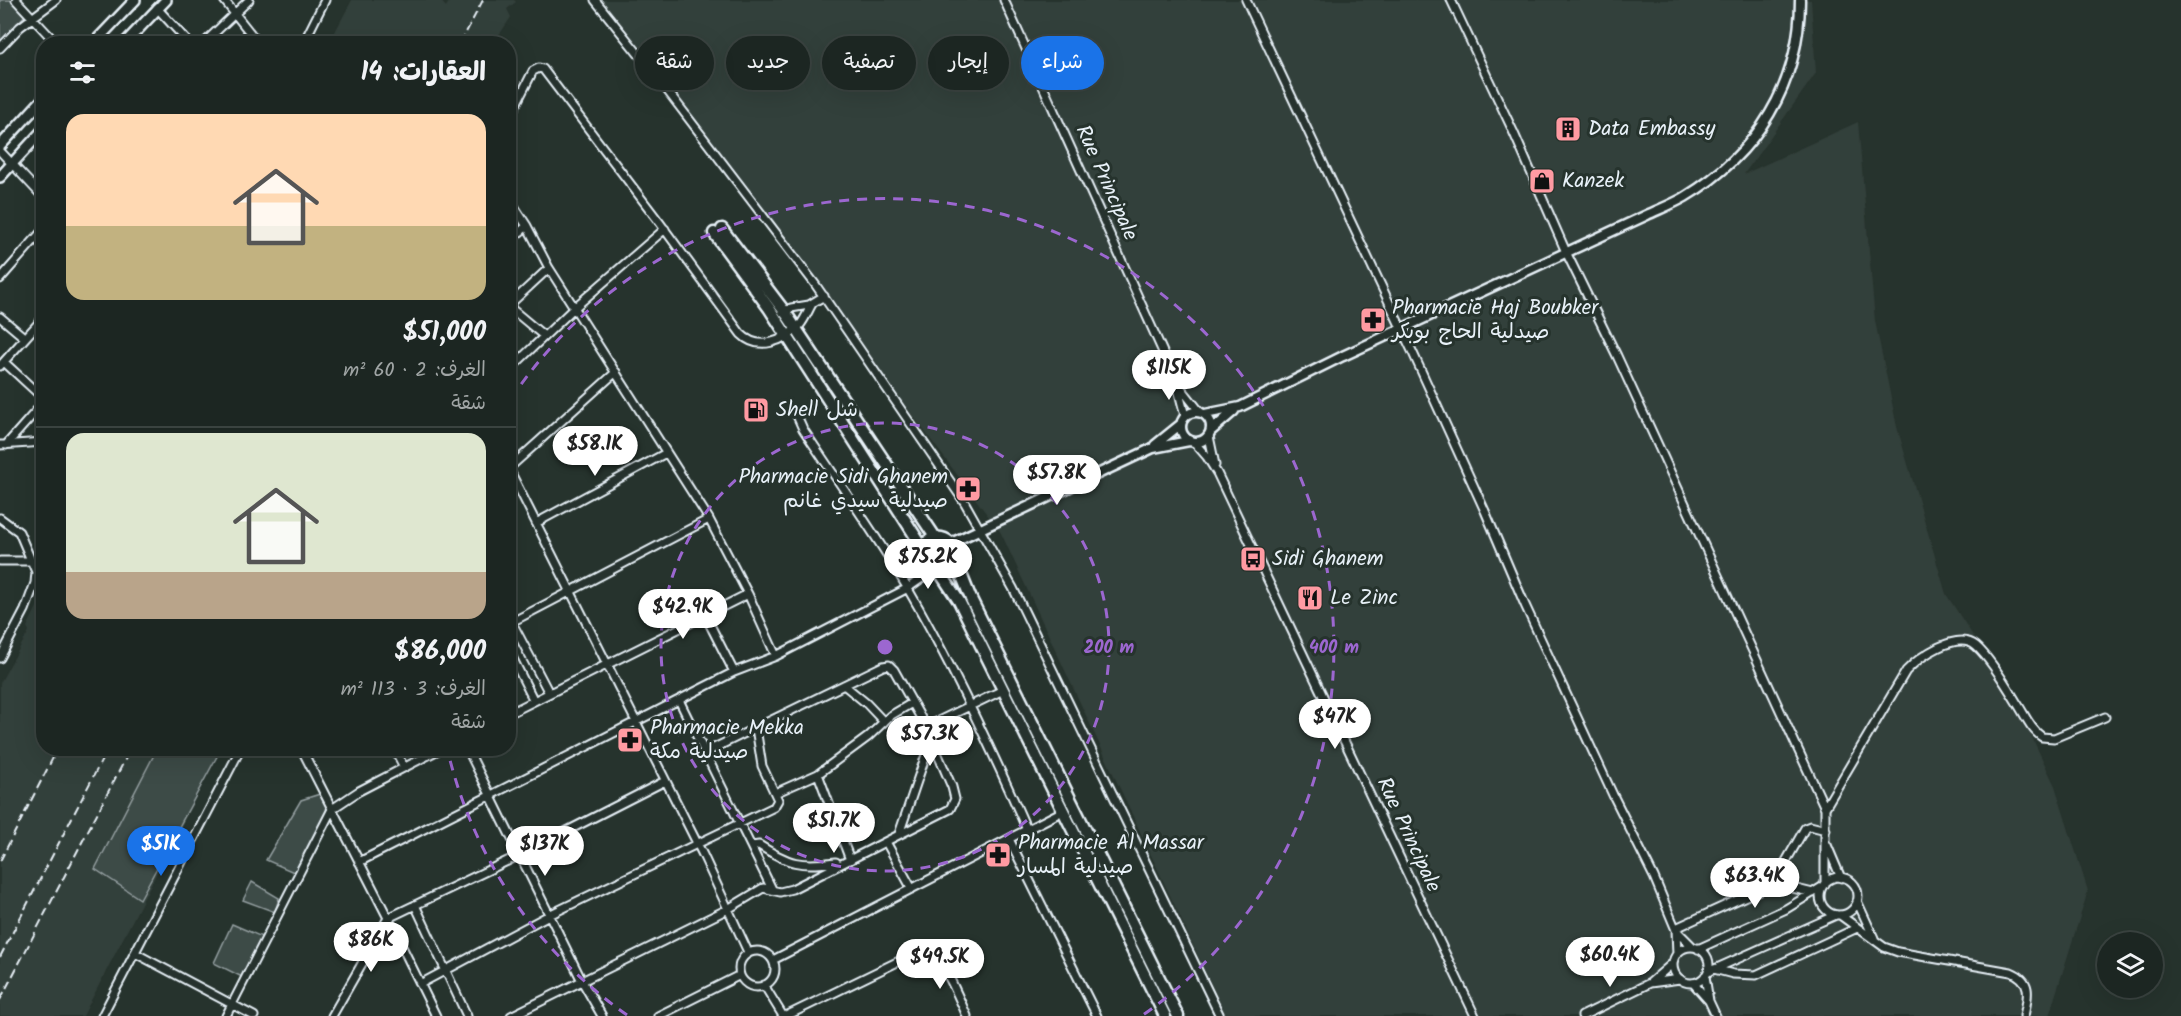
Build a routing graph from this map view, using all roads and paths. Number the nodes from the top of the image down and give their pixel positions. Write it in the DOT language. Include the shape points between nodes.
graph roads {
  1 [pos="16,0"];
  2 [pos="56,0"];
  3 [pos="135,0"];
  4 [pos="166,0"];
  5 [pos="224,0"];
  6 [pos="249,0"];
  7 [pos="325,0"];
  8 [pos="595,0"];
  9 [pos="1004,0"];
  10 [pos="1246,0"];
  11 [pos="1451,0"];
  12 [pos="1800,0"];
  13 [pos="158,8"];
  14 [pos="235,14"];
  15 [pos="32,17"];
  16 [pos="50,36"];
  17 [pos="101,36"];
  18 [pos="132,36"];
  19 [pos="183,36"];
  20 [pos="212,36"];
  21 [pos="253,36"];
  22 [pos="307,36"];
  23 [pos="0,48"];
  24 [pos="516,104"];
  25 [pos="36,107"];
  26 [pos="36,138"];
  27 [pos="0,146"];
  28 [pos="0,151"];
  29 [pos="12,164"];
  30 [pos="0,177"];
  31 [pos="36,190"];
  32 [pos="516,209"];
  33 [pos="527,226"];
  34 [pos="665,229"];
  35 [pos="718,231"];
  36 [pos="516,235"];
  37 [pos="36,238"];
  38 [pos="1566,252"];
  39 [pos="549,268"];
  40 [pos="0,279"];
  41 [pos="824,296"];
  42 [pos="516,299"];
  43 [pos="812,304"];
  44 [pos="574,308"];
  45 [pos="516,313"];
  46 [pos="780,315"];
  47 [pos="0,316"];
  48 [pos="36,326"];
  49 [pos="1401,329"];
  50 [pos="791,331"];
  51 [pos="544,336"];
  52 [pos="25,338"];
  53 [pos="516,363"];
  54 [pos="2,364"];
  55 [pos="616,372"];
  56 [pos="1176,381"];
  57 [pos="36,394"];
  58 [pos="1240,407"];
  59 [pos="36,410"];
  60 [pos="795,411"];
  61 [pos="1202,413"];
  62 [pos="1183,420"];
  63 [pos="1210,434"];
  64 [pos="1191,442"];
  65 [pos="36,443"];
  66 [pos="3,445"];
  67 [pos="1152,448"];
  68 [pos="666,453"];
  69 [pos="516,462"];
  70 [pos="1217,473"];
  71 [pos="516,482"];
  72 [pos="0,518"];
  73 [pos="709,519"];
  74 [pos="536,523"];
  75 [pos="981,528"];
  76 [pos="935,537"];
  77 [pos="951,543"];
  78 [pos="922,553"];
  79 [pos="955,559"];
  80 [pos="0,561"];
  81 [pos="31,561"];
  82 [pos="936,571"];
  83 [pos="902,579"];
  84 [pos="908,588"];
  85 [pos="570,591"];
  86 [pos="748,594"];
  87 [pos="705,615"];
  88 [pos="516,617"];
  89 [pos="516,631"];
  90 [pos="776,656"];
  91 [pos="0,658"];
  92 [pos="606,663"];
  93 [pos="516,665"];
  94 [pos="734,672"];
  95 [pos="844,685"];
  96 [pos="1003,690"];
  97 [pos="549,693"];
  98 [pos="679,700"];
  99 [pos="534,701"];
  100 [pos="912,703"];
  101 [pos="969,705"];
  102 [pos="516,710"];
  103 [pos="2105,717"];
  104 [pos="636,722"];
  105 [pos="884,722"];
  106 [pos="926,727"];
  107 [pos="756,728"];
  108 [pos="931,739"];
  109 [pos="704,753"];
  110 [pos="237,756"];
  111 [pos="305,756"];
  112 [pos="398,756"];
  113 [pos="426,756"];
  114 [pos="471,756"];
  115 [pos="404,767"];
  116 [pos="818,774"];
  117 [pos="665,781"];
  118 [pos="775,793"];
  119 [pos="491,796"];
  120 [pos="1825,807"];
  121 [pos="332,809"];
  122 [pos="1063,811"];
  123 [pos="742,824"];
  124 [pos="1027,830"];
  125 [pos="1826,830"];
  126 [pos="899,834"];
  127 [pos="1009,839"];
  128 [pos="886,842"];
  129 [pos="1826,843"];
  130 [pos="698,844"];
  131 [pos="752,846"];
  132 [pos="520,855"];
  133 [pos="850,860"];
  134 [pos="359,862"];
  135 [pos="839,866"];
  136 [pos="1841,878"];
  137 [pos="1772,883"];
  138 [pos="1823,885"];
  139 [pos="772,889"];
  140 [pos="912,890"];
  141 [pos="1813,893"];
  142 [pos="1857,902"];
  143 [pos="415,905"];
  144 [pos="728,909"];
  145 [pos="551,914"];
  146 [pos="1838,915"];
  147 [pos="388,918"];
  148 [pos="1857,928"];
  149 [pos="1676,929"];
  150 [pos="1876,940"];
  151 [pos="1695,948"];
  152 [pos="748,952"];
  153 [pos="135,953"];
  154 [pos="1677,954"];
  155 [pos="773,960"];
  156 [pos="1673,963"];
  157 [pos="446,972"];
  158 [pos="1709,972"];
  159 [pos="740,975"];
  160 [pos="1680,979"];
  161 [pos="582,981"];
  162 [pos="1650,983"];
  163 [pos="1694,983"];
  164 [pos="420,984"];
  165 [pos="764,985"];
  166 [pos="1709,1001"];
  167 [pos="232,1005"];
  168 [pos="102,1016"];
  169 [pos="226,1016"];
  170 [pos="254,1016"];
  171 [pos="332,1016"];
  172 [pos="436,1016"];
  173 [pos="466,1016"];
  174 [pos="511,1016"];
  175 [pos="602,1016"];
  176 [pos="658,1016"];
  177 [pos="784,1016"];
  178 [pos="967,1016"];
  179 [pos="1097,1016"];
  180 [pos="1165,1016"];
  181 [pos="1178,1016"];
  182 [pos="1220,1016"];
  183 [pos="1475,1016"];
  184 [pos="1582,1016"];
  185 [pos="1716,1016"];
  186 [pos="2024,1016"];
  1 -- 15 [label="street"];
  2 -- 15 [label="street"];
  3 -- 17 [label="main road"];
  4 -- 13 [label="main road"];
  5 -- 14 [label="street"];
  6 -- 14 [label="street"];
  7 -- 22 [label="street"];
  8 -- 41 [label="street"];
  9 -- 56 [label="street, Rue Principale"];
  10 -- 49 [label="street"];
  11 -- 38 [label="street"];
  12 -- 38 [label="street" via="1796,50 1784,87 1760,130 1732,162 1684,197"];
  13 -- 18 [label="main road"];
  13 -- 19 [label="street"];
  14 -- 20 [label="street"];
  14 -- 21 [label="street"];
  15 -- 16 [label="street"];
  15 -- 23 [label="street"];
  24 -- 34 [label="street" via="533,71 543,69"];
  25 -- 27 [label="main road"];
  26 -- 29 [label="main road"];
  28 -- 29 [label="street"];
  29 -- 30 [label="main road"];
  29 -- 31 [label="street"];
  32 -- 33 [label="street"];
  33 -- 36 [label="street"];
  33 -- 39 [label="street"];
  34 -- 44 [label="street"];
  34 -- 50 [label="street" via="744,337 764,344"];
  35 -- 46 [label="main road"];
  37 -- 40 [label="street"];
  38 -- 49 [label="street"];
  38 -- 120 [label="street"];
  39 -- 42 [label="street"];
  39 -- 44 [label="street"];
  41 -- 43 [label="street"];
  41 -- 75 [label="street"];
  43 -- 46 [label="street" via="791,308"];
  43 -- 50 [label="street" via="802,322"];
  44 -- 51 [label="street"];
  44 -- 55 [label="street"];
  45 -- 51 [label="street"];
  46 -- 50 [label="main road"];
  47 -- 52 [label="street"];
  48 -- 52 [label="street"];
  49 -- 58 [label="street"];
  49 -- 149 [label="street"];
  50 -- 76 [label="main road"];
  50 -- 78 [label="main road"];
  51 -- 53 [label="street"];
  52 -- 54 [label="street"];
  54 -- 57 [label="street"];
  55 -- 68 [label="street"];
  55 -- 69 [label="street"];
  56 -- 61 [label="street"];
  56 -- 62 [label="street"];
  58 -- 61 [label="street"];
  58 -- 63 [label="street"];
  59 -- 66 [label="street"];
  60 -- 83 [label="street"];
  61 -- 62 [label="street" via="1192,412"];
  61 -- 63 [label="street" via="1210,422"];
  62 -- 64 [label="street" via="1181,432"];
  62 -- 67 [label="street"];
  63 -- 64 [label="street" via="1202,441"];
  63 -- 70 [label="street"];
  64 -- 67 [label="street"];
  64 -- 70 [label="street"];
  65 -- 66 [label="street"];
  67 -- 75 [label="street"];
  68 -- 73 [label="street"];
  68 -- 74 [label="street"];
  70 -- 183 [label="street, Rue Principale"];
  71 -- 74 [label="street"];
  72 -- 81 [label="street" via="19,532"];
  73 -- 85 [label="street"];
  73 -- 86 [label="street"];
  74 -- 85 [label="street"];
  75 -- 77 [label="street"];
  75 -- 182 [label="street"];
  76 -- 77 [label="main road"];
  76 -- 78 [label="main road"];
  77 -- 79 [label="main road"];
  78 -- 82 [label="main road" via="926,566"];
  78 -- 83 [label="street" via="915,571"];
  79 -- 82 [label="main road" via="947,569"];
  79 -- 181 [label="main road" via="971,599"];
  80 -- 81 [label="street"];
  81 -- 91 [label="street" via="36,583"];
  82 -- 84 [label="street"];
  82 -- 96 [label="main road" via="959,601"];
  83 -- 84 [label="street"];
  84 -- 90 [label="street"];
  84 -- 101 [label="street"];
  85 -- 88 [label="street"];
  85 -- 92 [label="street"];
  86 -- 87 [label="street"];
  86 -- 90 [label="street"];
  87 -- 92 [label="street"];
  87 -- 94 [label="street"];
  89 -- 97 [label="street"];
  90 -- 94 [label="street"];
  92 -- 97 [label="street"];
  92 -- 104 [label="street"];
  93 -- 99 [label="street"];
  94 -- 98 [label="street"];
  95 -- 100 [label="street" via="889,666"];
  95 -- 105 [label="street"];
  95 -- 107 [label="street"];
  96 -- 101 [label="street"];
  96 -- 122 [label="main road"];
  97 -- 99 [label="street"];
  98 -- 104 [label="street"];
  98 -- 109 [label="street"];
  99 -- 102 [label="street"];
  100 -- 105 [label="street"];
  100 -- 106 [label="street"];
  101 -- 106 [label="street"];
  101 -- 124 [label="street"];
  103 -- 120 [label="street" via="2054,738 2042,737 1976,647 1968,642 1955,642 1923,655 1905,671"];
  104 -- 117 [label="street"];
  104 -- 119 [label="street"];
  105 -- 116 [label="street"];
  106 -- 108 [label="street"];
  107 -- 109 [label="street"];
  107 -- 118 [label="street" via="762,766"];
  108 -- 126 [label="street"];
  108 -- 126 [label="street" via="955,799 950,809"];
  109 -- 123 [label="street"];
  110 -- 153 [label="street"];
  111 -- 121 [label="street"];
  112 -- 115 [label="street"];
  113 -- 115 [label="street"];
  114 -- 119 [label="street"];
  115 -- 121 [label="street"];
  116 -- 118 [label="street"];
  116 -- 133 [label="street"];
  117 -- 130 [label="street"];
  117 -- 132 [label="street"];
  118 -- 123 [label="street" via="776,806"];
  119 -- 132 [label="street"];
  119 -- 134 [label="street"];
  120 -- 125 [label="street"];
  121 -- 134 [label="street"];
  121 -- 167 [label="street"];
  122 -- 124 [label="street"];
  122 -- 180 [label="main road"];
  123 -- 130 [label="street"];
  123 -- 131 [label="street"];
  124 -- 127 [label="street"];
  125 -- 129 [label="street"];
  125 -- 137 [label="street" via="1805,828"];
  126 -- 128 [label="street"];
  127 -- 140 [label="street"];
  127 -- 179 [label="street"];
  128 -- 133 [label="street"];
  128 -- 140 [label="street"];
  129 -- 136 [label="street"];
  129 -- 138 [label="street"];
  130 -- 144 [label="street"];
  130 -- 145 [label="street"];
  131 -- 135 [label="street" via="759,844 779,857 804,865 836,862"];
  131 -- 139 [label="street"];
  132 -- 143 [label="street"];
  132 -- 145 [label="street"];
  133 -- 135 [label="street"];
  134 -- 147 [label="street"];
  135 -- 139 [label="street" via="792,889"];
  136 -- 138 [label="street"];
  136 -- 142 [label="street" via="1853,884"];
  137 -- 141 [label="street"];
  137 -- 149 [label="street"];
  138 -- 141 [label="street"];
  138 -- 146 [label="street" via="1821,904"];
  139 -- 144 [label="street" via="763,888"];
  140 -- 155 [label="street"];
  141 -- 151 [label="street" via="1786,909"];
  142 -- 146 [label="street"];
  142 -- 150 [label="street"];
  143 -- 147 [label="street"];
  143 -- 157 [label="street"];
  144 -- 152 [label="street"];
  144 -- 161 [label="street"];
  145 -- 157 [label="street"];
  145 -- 161 [label="street"];
  146 -- 148 [label="street"];
  146 -- 158 [label="street"];
  147 -- 164 [label="street"];
  147 -- 171 [label="street"];
  148 -- 150 [label="street"];
  148 -- 158 [label="street" via="1756,975"];
  149 -- 151 [label="street"];
  149 -- 154 [label="street"];
  150 -- 186 [label="street" via="1898,952 2020,976 2027,988"];
  151 -- 154 [label="street" via="1684,948"];
  151 -- 158 [label="street" via="1708,958"];
  152 -- 155 [label="street" via="762,951"];
  152 -- 159 [label="street" via="741,960"];
  153 -- 167 [label="street"];
  153 -- 168 [label="street"];
  154 -- 156 [label="street"];
  155 -- 165 [label="street" via="775,972"];
  156 -- 160 [label="street"];
  156 -- 162 [label="street"];
  157 -- 164 [label="street"];
  157 -- 173 [label="street"];
  158 -- 163 [label="street"];
  158 -- 166 [label="street"];
  159 -- 165 [label="street" via="753,987"];
  159 -- 176 [label="street"];
  160 -- 162 [label="street"];
  160 -- 163 [label="street"];
  161 -- 174 [label="street"];
  161 -- 175 [label="street"];
  162 -- 184 [label="street"];
  163 -- 166 [label="street"];
  164 -- 172 [label="street"];
  165 -- 177 [label="street"];
  166 -- 185 [label="street"];
  167 -- 169 [label="street"];
  167 -- 170 [label="street"];
  177 -- 178 [label="street" via="926,948 938,958"];
}
